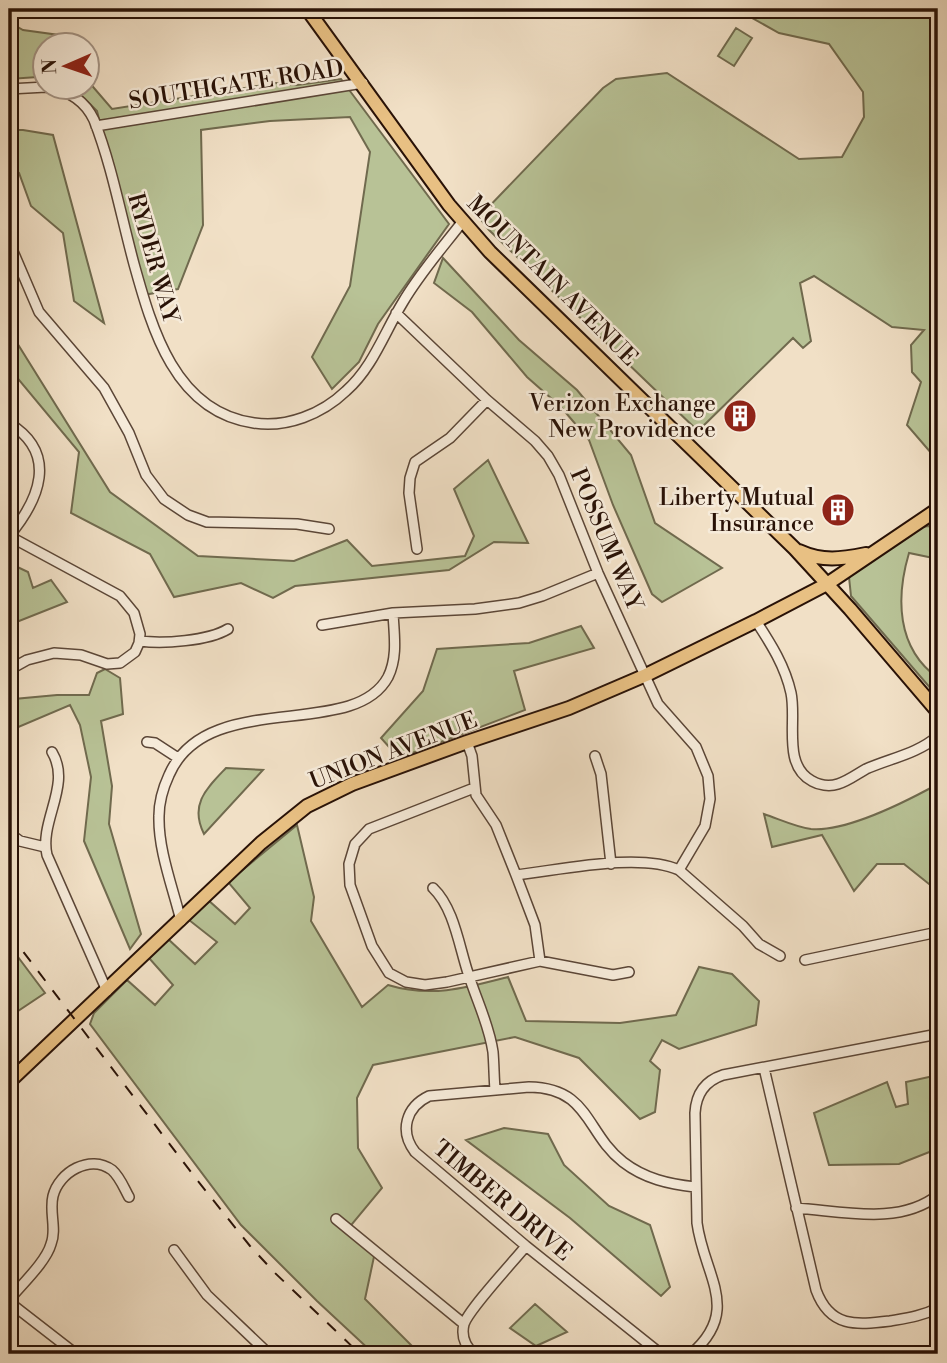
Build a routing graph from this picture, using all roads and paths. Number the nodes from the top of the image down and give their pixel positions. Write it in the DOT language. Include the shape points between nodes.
graph roads {
  1 [pos="307,9"];
  2 [pos="363,83"];
  3 [pos="32,88"];
  4 [pos="9,89"];
  5 [pos="80,102"];
  6 [pos="96,126"];
  7 [pos="463,221"];
  8 [pos="9,242"];
  9 [pos="397,313"];
  10 [pos="487,400"];
  11 [pos="9,423"];
  12 [pos="938,509"];
  13 [pos="329,529"];
  14 [pos="9,536"];
  15 [pos="417,549"];
  16 [pos="794,549"];
  17 [pos="873,552"];
  18 [pos="598,572"];
  19 [pos="827,583"];
  20 [pos="393,613"];
  21 [pos="756,621"];
  22 [pos="322,625"];
  23 [pos="228,629"];
  24 [pos="140,641"];
  25 [pos="9,670"];
  26 [pos="646,675"];
  27 [pos="938,712"];
  28 [pos="938,736"];
  29 [pos="147,742"];
  30 [pos="467,742"];
  31 [pos="52,752"];
  32 [pos="595,757"];
  33 [pos="178,758"];
  34 [pos="474,788"];
  35 [pos="9,833"];
  36 [pos="46,847"];
  37 [pos="611,864"];
  38 [pos="679,870"];
  39 [pos="516,875"];
  40 [pos="433,888"];
  41 [pos="180,921"];
  42 [pos="938,932"];
  43 [pos="780,956"];
  44 [pos="805,960"];
  45 [pos="540,961"];
  46 [pos="629,972"];
  47 [pos="469,977"];
  48 [pos="107,991"];
  49 [pos="938,1034"];
  50 [pos="764,1068"];
  51 [pos="9,1082"];
  52 [pos="495,1090"];
  53 [pos="695,1187"];
  54 [pos="938,1195"];
  55 [pos="129,1197"];
  56 [pos="796,1208"];
  57 [pos="336,1219"];
  58 [pos="526,1246"];
  59 [pos="174,1250"];
  60 [pos="9,1301"];
  61 [pos="938,1308"];
  62 [pos="464,1324"];
  63 [pos="76,1354"];
  64 [pos="269,1354"];
  65 [pos="474,1354"];
  66 [pos="661,1354"];
  67 [pos="691,1354"];
  1 -- 2 [label="main road, MOUNTAIN AVENUE"];
  2 -- 6 [label="street, SOUTHGATE ROAD"];
  2 -- 7 [label="main road, MOUNTAIN AVENUE"];
  3 -- 4 [label="street"];
  5 -- 6 [label="street"];
  6 -- 9 [label="street, RYDER WAY" via="153,328 183,382 214,410 245,422 269,424 294,421 327,405 366,370"];
  7 -- 9 [label="street, RYDER WAY"];
  7 -- 16 [label="main road, MOUNTAIN AVENUE"];
  8 -- 13 [label="street" via="39,312 104,388 146,475 164,499 207,522"];
  9 -- 10 [label="street, POSSUM WAY"];
  10 -- 15 [label="street" via="450,438 415,462 410,493"];
  10 -- 18 [label="street, POSSUM WAY" via="548,456"];
  11 -- 14 [label="street" via="36,453 40,473 34,499"];
  12 -- 17 [label="main road, UNION AVENUE"];
  14 -- 24 [label="street" via="120,596 136,618"];
  16 -- 17 [label="main road" via="837,560"];
  16 -- 19 [label="main road, MOUNTAIN AVENUE"];
  17 -- 19 [label="main road, UNION AVENUE"];
  18 -- 20 [label="street" via="519,603"];
  18 -- 26 [label="street, POSSUM WAY"];
  19 -- 21 [label="main road, UNION AVENUE"];
  19 -- 27 [label="main road, MOUNTAIN AVENUE"];
  20 -- 22 [label="street"];
  20 -- 33 [label="street" via="393,665 374,694 346,707 224,728 196,741"];
  21 -- 26 [label="main road, UNION AVENUE"];
  21 -- 28 [label="street" via="788,680 792,754 812,782 839,784"];
  23 -- 24 [label="street" via="165,643"];
  24 -- 25 [label="street" via="133,654 120,663 54,653"];
  26 -- 30 [label="main road, UNION AVENUE" via="569,708"];
  26 -- 38 [label="street, POSSUM WAY" via="658,704 696,747 708,776 705,826"];
  29 -- 33 [label="street"];
  30 -- 34 [label="street"];
  30 -- 41 [label="main road, UNION AVENUE" via="352,784 307,806"];
  31 -- 36 [label="street" via="59,774"];
  32 -- 37 [label="street"];
  33 -- 41 [label="street" via="163,789 159,819"];
  34 -- 39 [label="street" via="496,825"];
  34 -- 47 [label="street" via="369,829 355,844 348,864 350,885 372,946 389,973 425,985"];
  35 -- 36 [label="street" via="20,841"];
  36 -- 48 [label="street"];
  37 -- 38 [label="street" via="656,862"];
  37 -- 39 [label="street"];
  38 -- 43 [label="street" via="759,944"];
  39 -- 45 [label="street" via="535,925"];
  40 -- 47 [label="street" via="441,895 453,924"];
  41 -- 48 [label="main road, UNION AVENUE"];
  42 -- 44 [label="street"];
  45 -- 46 [label="street" via="613,975"];
  45 -- 47 [label="street"];
  47 -- 52 [label="street" via="493,1050"];
  48 -- 51 [label="main road, UNION AVENUE"];
  49 -- 50 [label="street"];
  50 -- 53 [label="street" via="718,1077 699,1095"];
  50 -- 56 [label="street"];
  52 -- 53 [label="street, TIMBER DRIVE" via="537,1087 565,1095 587,1114 602,1140 625,1164 654,1179"];
  52 -- 58 [label="street, TIMBER DRIVE" via="422,1099 408,1115 406,1136 415,1152"];
  53 -- 67 [label="street" via="699,1237 718,1304 711,1333"];
  54 -- 56 [label="street" via="916,1208 892,1214"];
  55 -- 60 [label="street" via="116,1173 104,1166 84,1165 68,1173 52,1200 51,1245"];
  56 -- 61 [label="street" via="816,1290 830,1313 860,1324 914,1318"];
  57 -- 62 [label="street"];
  58 -- 62 [label="street"];
  58 -- 66 [label="street, TIMBER DRIVE"];
  59 -- 64 [label="street" via="207,1295"];
  60 -- 63 [label="street"];
  62 -- 65 [label="street" via="465,1343"];
}
